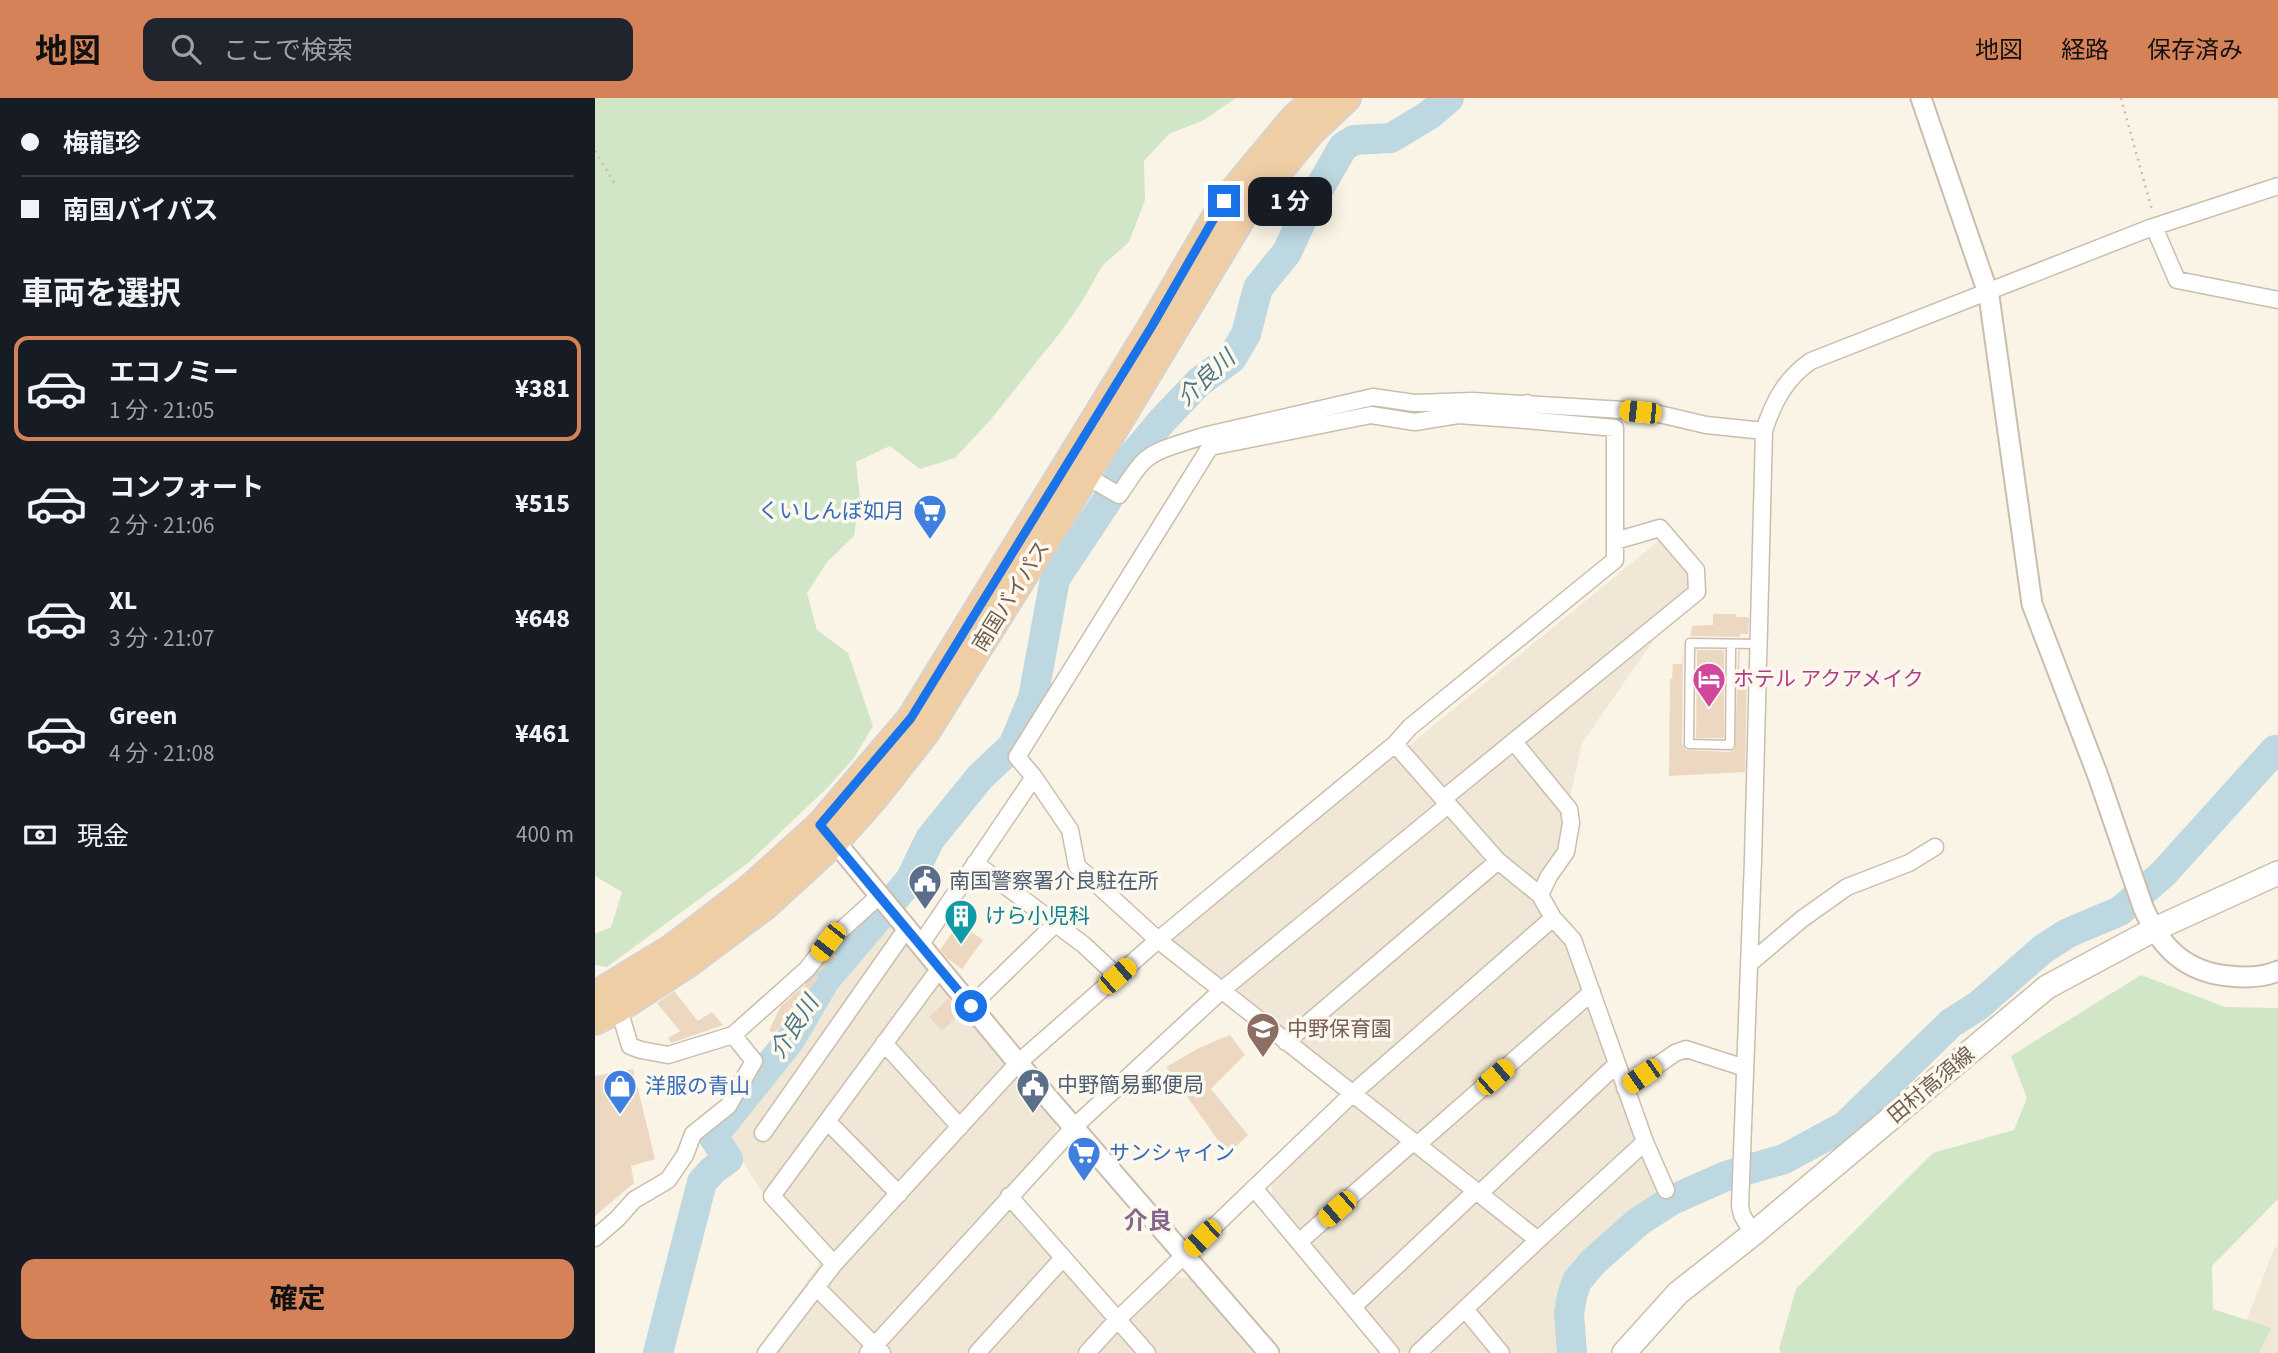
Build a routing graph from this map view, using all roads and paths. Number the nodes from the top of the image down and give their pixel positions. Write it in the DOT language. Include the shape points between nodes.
graph roads {
  1 [pos="1316,98"];
  2 [pos="1347,98"];
  3 [pos="1921,98"];
  4 [pos="2121,98"];
  5 [pos="595,151"];
  6 [pos="615,184"];
  7 [pos="2278,186"];
  8 [pos="2156,227"];
  9 [pos="1988,292"];
  10 [pos="2278,300"];
  11 [pos="1527,403"];
  12 [pos="1526,420"];
  13 [pos="1764,430"];
  14 [pos="1086,476"];
  15 [pos="1615,541"];
  16 [pos="1731,644"];
  17 [pos="1758,644"];
  18 [pos="1514,742"];
  19 [pos="1395,744"];
  20 [pos="1034,777"];
  21 [pos="1446,802"];
  22 [pos="828,833"];
  23 [pos="1935,847"];
  24 [pos="1498,861"];
  25 [pos="975,863"];
  26 [pos="2278,873"];
  27 [pos="1540,895"];
  28 [pos="892,910"];
  29 [pos="1553,918"];
  30 [pos="1055,924"];
  31 [pos="2155,929"];
  32 [pos="1158,940"];
  33 [pos="921,944"];
  34 [pos="1749,964"];
  35 [pos="940,968"];
  36 [pos="2278,971"];
  37 [pos="1117,976"];
  38 [pos="1222,990"];
  39 [pos="1592,992"];
  40 [pos="605,1003"];
  41 [pos="971,1006"];
  42 [pos="733,1035"];
  43 [pos="1286,1042"];
  44 [pos="884,1044"];
  45 [pos="1018,1063"];
  46 [pos="1617,1065"];
  47 [pos="1745,1068"];
  48 [pos="1625,1088"];
  49 [pos="1352,1094"];
  50 [pos="827,1121"];
  51 [pos="960,1127"];
  52 [pos="1074,1127"];
  53 [pos="763,1133"];
  54 [pos="1645,1142"];
  55 [pos="1415,1144"];
  56 [pos="1254,1188"];
  57 [pos="1666,1190"];
  58 [pos="1478,1193"];
  59 [pos="899,1194"];
  60 [pos="1009,1196"];
  61 [pos="1753,1234"];
  62 [pos="595,1238"];
  63 [pos="1538,1240"];
  64 [pos="1299,1242"];
  65 [pos="1184,1255"];
  66 [pos="1063,1258"];
  67 [pos="834,1264"];
  68 [pos="816,1287"];
  69 [pos="1353,1307"];
  70 [pos="1465,1309"];
  71 [pos="1117,1320"];
  72 [pos="875,1350"];
  73 [pos="766,1353"];
  74 [pos="977,1353"];
  75 [pos="1087,1353"];
  76 [pos="1147,1353"];
  77 [pos="1269,1353"];
  78 [pos="1391,1353"];
  79 [pos="1419,1353"];
  80 [pos="1501,1353"];
  81 [pos="1623,1353"];
  1 -- 22 [label="highway, 南国バイパス" via="1224,201 911,718"];
  2 -- 14 [label="highway, 南国バイパス" via="1311,132 1244,214"];
  3 -- 9 [label="street"];
  4 -- 8 [label="path"];
  5 -- 6 [label="path"];
  7 -- 8 [label="street"];
  8 -- 9 [label="street"];
  8 -- 10 [label="street" via="2177,280"];
  9 -- 13 [label="street" via="1811,361 1785,385"];
  9 -- 31 [label="street" via="2032,604"];
  11 -- 12 [label="street"];
  11 -- 13 [label="street" via="1655,413 1706,425"];
  11 -- 14 [label="street" via="1414,403 1373,397 1175,446 1142,464 1119,495"];
  12 -- 15 [label="street" via="1615,428"];
  12 -- 20 [label="street" via="1458,415 1415,422 1371,415 1210,447 1017,757"];
  13 -- 17 [label="street"];
  14 -- 22 [label="highway, 南国バイパス" via="926,732 876,797"];
  15 -- 18 [label="street" via="1660,528 1696,570 1697,592"];
  15 -- 19 [label="street" via="1615,560"];
  16 -- 16 [label="lane" via="1690,643 1689,744 1730,745"];
  16 -- 17 [label="lane"];
  17 -- 34 [label="street"];
  18 -- 21 [label="street"];
  18 -- 27 [label="street" via="1569,808 1566,852"];
  19 -- 21 [label="street"];
  19 -- 32 [label="street"];
  20 -- 25 [label="street"];
  20 -- 32 [label="street" via="1070,830 1077,866"];
  21 -- 24 [label="street"];
  21 -- 38 [label="street"];
  22 -- 28 [label="street"];
  22 -- 40 [label="highway, 南国バイパス" via="765,906 686,965"];
  23 -- 34 [label="street" via="1909,863 1847,887"];
  24 -- 27 [label="street"];
  24 -- 43 [label="street"];
  25 -- 30 [label="street"];
  25 -- 33 [label="street"];
  26 -- 31 [label="main road, 田村高須線"];
  27 -- 29 [label="street"];
  28 -- 33 [label="street"];
  28 -- 42 [label="street" via="828,942 807,969"];
  28 -- 53 [label="street"];
  29 -- 39 [label="street" via="1573,940"];
  29 -- 49 [label="street"];
  30 -- 37 [label="street"];
  30 -- 41 [label="street"];
  31 -- 36 [label="street" via="2179,959 2208,974 2247,978"];
  31 -- 61 [label="main road, 田村高須線" via="2047,987"];
  32 -- 37 [label="street"];
  32 -- 38 [label="street"];
  33 -- 35 [label="street"];
  34 -- 47 [label="street"];
  35 -- 41 [label="street"];
  35 -- 44 [label="street"];
  37 -- 45 [label="street"];
  38 -- 43 [label="street"];
  38 -- 52 [label="street"];
  39 -- 46 [label="street"];
  39 -- 55 [label="street"];
  40 -- 42 [label="street" via="630,1046 641,1050 668,1055"];
  41 -- 45 [label="street"];
  42 -- 62 [label="street" via="754,1061 728,1106 693,1134 668,1180 634,1200"];
  43 -- 49 [label="street"];
  44 -- 50 [label="street"];
  44 -- 51 [label="street"];
  45 -- 51 [label="street"];
  45 -- 52 [label="street"];
  46 -- 48 [label="street"];
  46 -- 58 [label="street"];
  47 -- 48 [label="street" via="1686,1049"];
  47 -- 61 [label="street" via="1740,1211"];
  48 -- 54 [label="street"];
  49 -- 55 [label="street"];
  49 -- 56 [label="street"];
  50 -- 59 [label="street"];
  50 -- 67 [label="street" via="772,1196"];
  51 -- 59 [label="street"];
  52 -- 60 [label="street"];
  52 -- 65 [label="street"];
  54 -- 57 [label="street"];
  54 -- 63 [label="street"];
  55 -- 58 [label="street"];
  55 -- 64 [label="street"];
  56 -- 64 [label="street"];
  56 -- 65 [label="street"];
  58 -- 63 [label="street"];
  58 -- 69 [label="street"];
  59 -- 67 [label="street"];
  60 -- 66 [label="street"];
  60 -- 72 [label="street"];
  61 -- 81 [label="main road, 田村高須線" via="1678,1293"];
  63 -- 70 [label="street"];
  64 -- 69 [label="street"];
  65 -- 71 [label="street"];
  65 -- 77 [label="street"];
  66 -- 71 [label="street"];
  66 -- 74 [label="street"];
  67 -- 68 [label="street"];
  68 -- 72 [label="street"];
  68 -- 73 [label="street"];
  69 -- 78 [label="street"];
  70 -- 79 [label="street"];
  70 -- 80 [label="street"];
  71 -- 75 [label="street"];
  71 -- 76 [label="street"];
}
